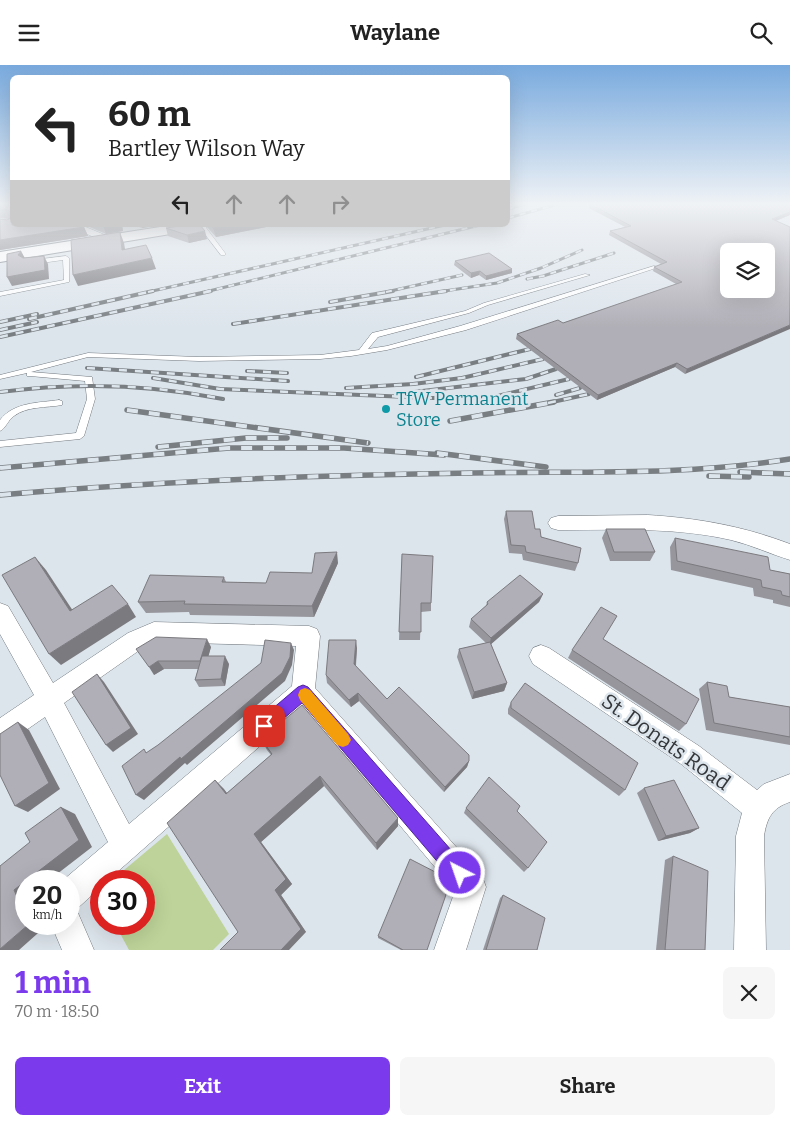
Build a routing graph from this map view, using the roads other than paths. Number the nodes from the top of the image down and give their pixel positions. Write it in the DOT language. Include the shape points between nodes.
graph roads {
  1 [pos="79,245"];
  2 [pos="213,245"];
  3 [pos="222,254"];
  4 [pos="0,257"];
  5 [pos="27,263"];
  6 [pos="656,267"];
  7 [pos="587,275"];
  8 [pos="0,294"];
  9 [pos="362,352"];
  10 [pos="22,373"];
  11 [pos="0,377"];
  12 [pos="59,403"];
  13 [pos="0,427"];
  14 [pos="0,444"];
  15 [pos="558,523"];
  16 [pos="790,552"];
  17 [pos="0,613"];
  18 [pos="541,656"];
  19 [pos="303,693"];
  20 [pos="49,699"];
  21 [pos="0,733"];
  22 [pos="790,788"];
  23 [pos="758,809"];
  24 [pos="125,845"];
  25 [pos="80,885"];
  26 [pos="72,935"];
  27 [pos="78,950"];
  28 [pos="450,950"];
  29 [pos="750,950"];
  1 -- 4 [label="street"];
  2 -- 3 [label="lane"];
  5 -- 8 [label="lane" via="66,258 67,281"];
  6 -- 9 [label="lane" via="463,328"];
  7 -- 9 [label="lane" via="467,312 375,335"];
  9 -- 10 [label="lane" via="320,357 199,359 88,355"];
  10 -- 11 [label="lane"];
  10 -- 14 [label="lane" via="89,379 91,399 80,436"];
  12 -- 13 [label="lane" via="16,410 4,418"];
  15 -- 16 [label="street" via="666,522 702,526 731,531"];
  17 -- 20 [label="street"];
  18 -- 23 [label="street, St. Donats Road" via="690,755"];
  19 -- 20 [label="street" via="309,635 154,632 136,640"];
  19 -- 24 [label="street"];
  19 -- 28 [label="street" via="470,887"];
  20 -- 21 [label="street"];
  20 -- 24 [label="street"];
  22 -- 23 [label="street" via="774,794"];
  23 -- 29 [label="street" via="750,836"];
  24 -- 25 [label="street"];
  26 -- 27 [label="street"];
}
